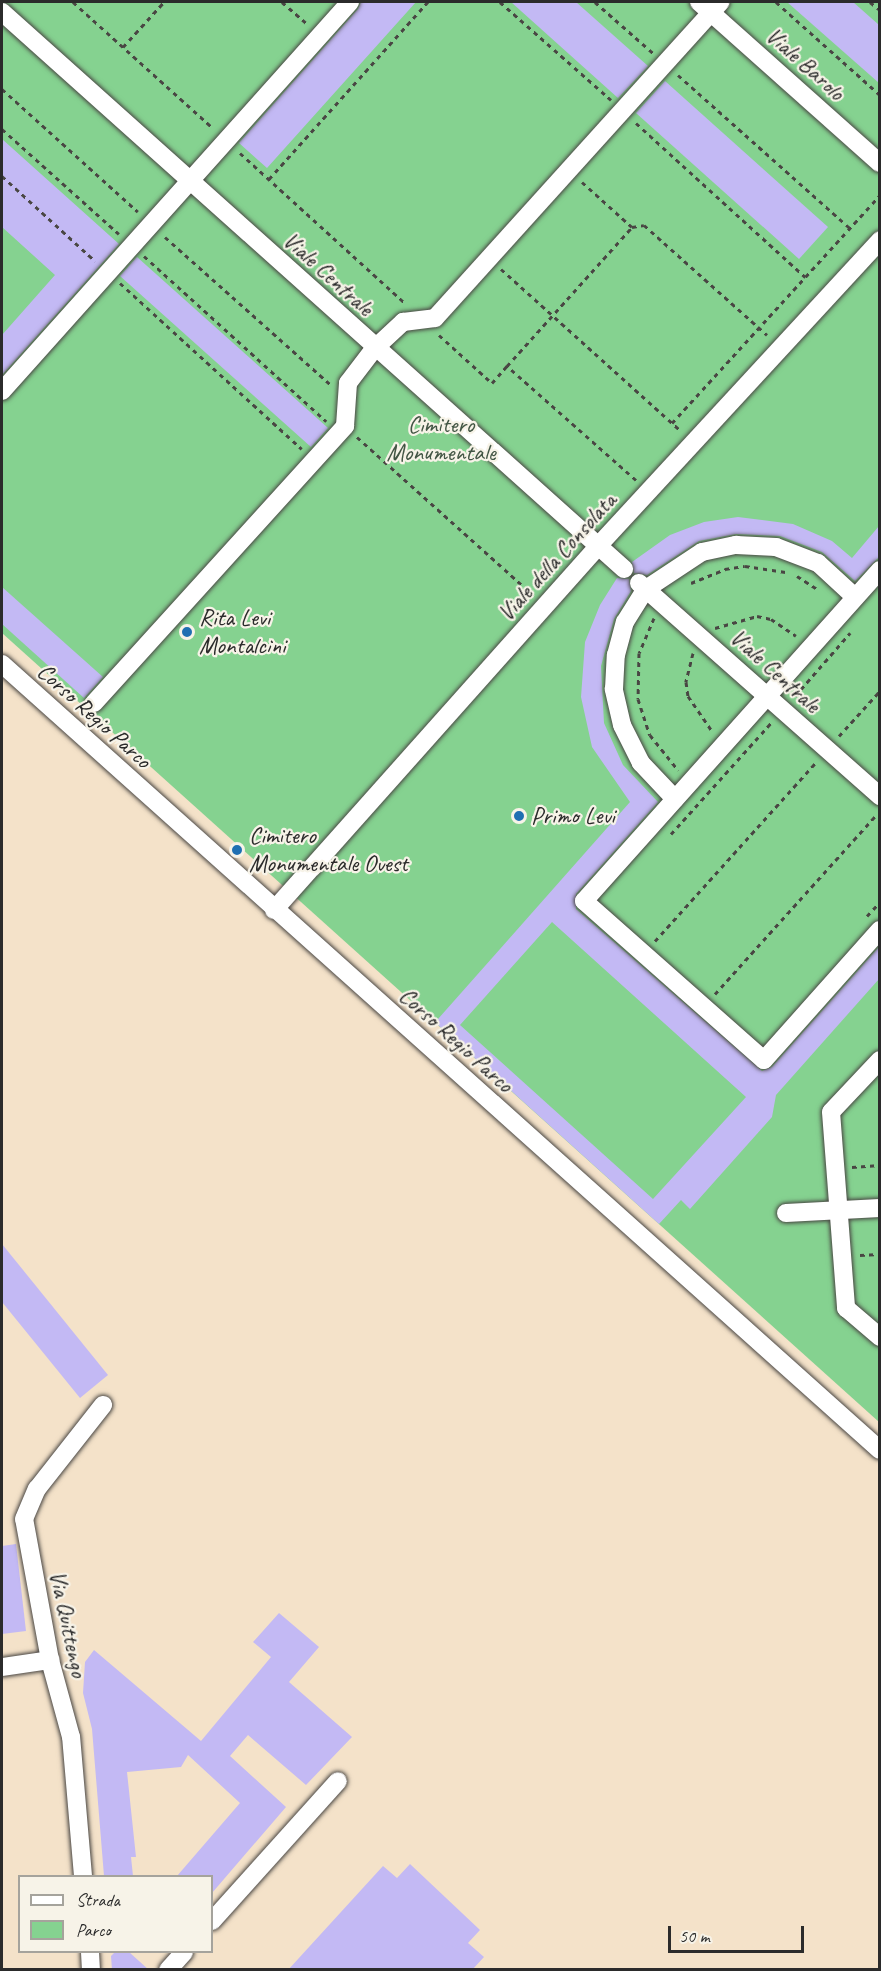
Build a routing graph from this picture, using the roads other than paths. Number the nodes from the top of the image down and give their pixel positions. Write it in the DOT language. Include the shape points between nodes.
graph roads {
  1 [pos="350,2"];
  2 [pos="710,5"];
  3 [pos="2,12"];
  4 [pos="879,163"];
  5 [pos="189,182"];
  6 [pos="879,240"];
  7 [pos="374,349"];
  8 [pos="2,391"];
  9 [pos="599,545"];
  10 [pos="624,569"];
  11 [pos="879,570"];
  12 [pos="642,586"];
  13 [pos="855,597"];
  14 [pos="2,664"];
  15 [pos="766,695"];
  16 [pos="94,703"];
  17 [pos="879,796"];
  18 [pos="675,799"];
  19 [pos="274,910"];
  20 [pos="879,930"];
  21 [pos="879,1060"];
  22 [pos="879,1208"];
  23 [pos="839,1210"];
  24 [pos="786,1214"];
  25 [pos="879,1337"];
  26 [pos="103,1406"];
  27 [pos="879,1450"];
  28 [pos="50,1660"];
  29 [pos="2,1667"];
  30 [pos="338,1781"];
  31 [pos="83,1875"];
  32 [pos="213,1920"];
  33 [pos="90,1953"];
  34 [pos="183,1953"];
  35 [pos="91,1970"];
  36 [pos="168,1970"];
  1 -- 5 [label="street"];
  2 -- 4 [label="street, Viale Barolo"];
  2 -- 7 [label="street" via="665,63 435,318 403,322"];
  3 -- 5 [label="street, Viale Centrale"];
  5 -- 7 [label="street, Viale Centrale"];
  5 -- 8 [label="street"];
  6 -- 9 [label="street, Viale della Consolata"];
  7 -- 9 [label="street, Viale Centrale"];
  7 -- 16 [label="street" via="348,383 342,429"];
  9 -- 10 [label="street, Viale Centrale"];
  9 -- 19 [label="street, Viale della Consolata"];
  11 -- 13 [label="street"];
  12 -- 13 [label="street" via="702,552 736,545 776,547 818,563"];
  12 -- 15 [label="street, Viale Centrale"];
  12 -- 18 [label="street" via="625,622 616,655 614,689 622,725 641,763"];
  13 -- 15 [label="street"];
  14 -- 19 [label="street, Corso Regio Parco"];
  15 -- 17 [label="street, Viale Centrale"];
  15 -- 18 [label="street"];
  18 -- 20 [label="street" via="584,901 650,947 710,1000 764,1060"];
  19 -- 27 [label="street, Corso Regio Parco"];
  21 -- 23 [label="street" via="831,1112"];
  22 -- 23 [label="street"];
  23 -- 24 [label="street"];
  23 -- 25 [label="street" via="846,1308"];
  26 -- 28 [label="street, Via Quittengo" via="38,1489 24,1519"];
  28 -- 29 [label="street"];
  28 -- 31 [label="street, Via Quittengo" via="71,1737"];
  30 -- 32 [label="street"];
  33 -- 35 [label="street"];
  34 -- 36 [label="street"];
}
